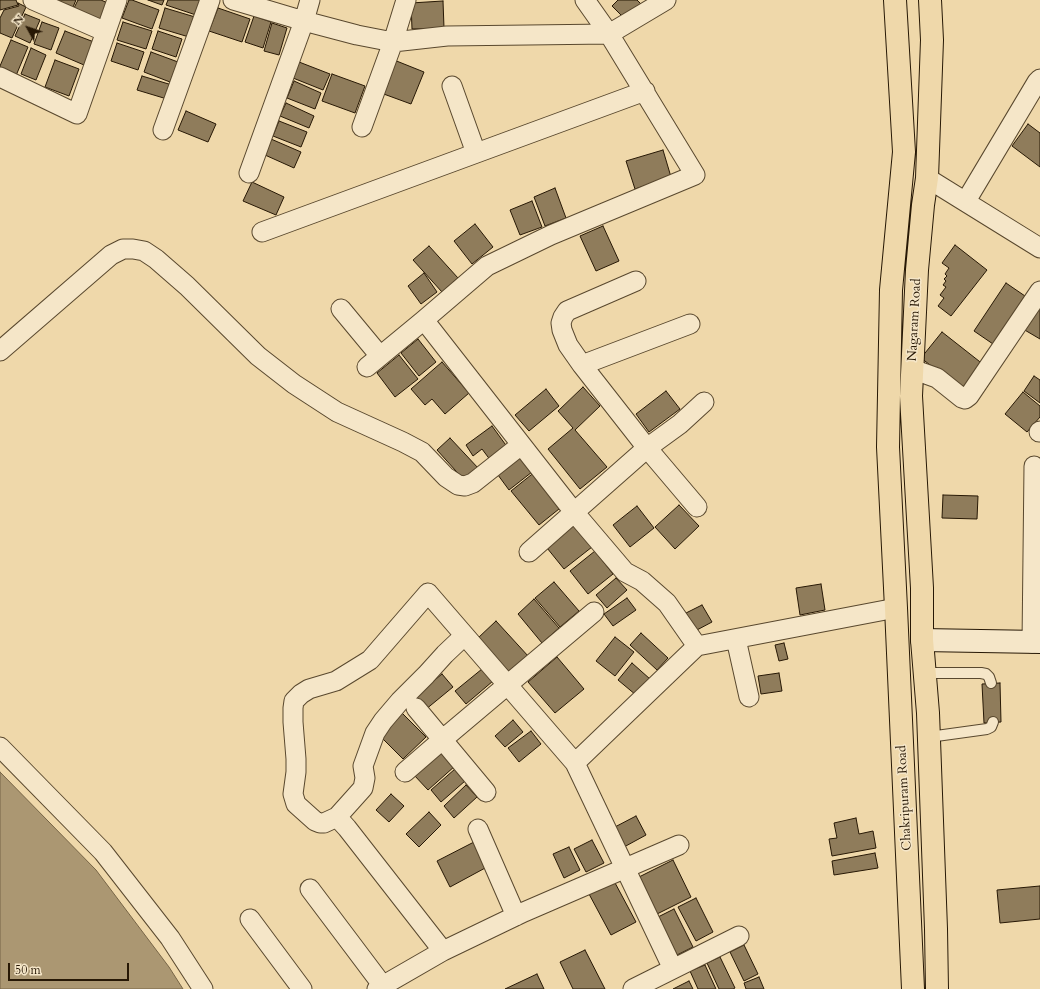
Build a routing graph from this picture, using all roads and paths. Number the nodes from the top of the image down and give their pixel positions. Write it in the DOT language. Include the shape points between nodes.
graph roads {
  1 [pos="33,0"];
  2 [pos="117,0"];
  3 [pos="210,0"];
  4 [pos="233,0"];
  5 [pos="310,0"];
  6 [pos="406,0"];
  7 [pos="584,0"];
  8 [pos="666,0"];
  9 [pos="930,1"];
  10 [pos="895,3"];
  11 [pos="304,21"];
  12 [pos="106,32"];
  13 [pos="609,34"];
  14 [pos="393,42"];
  15 [pos="0,77"];
  16 [pos="1040,79"];
  17 [pos="452,86"];
  18 [pos="645,91"];
  19 [pos="362,127"];
  20 [pos="163,130"];
  21 [pos="476,154"];
  22 [pos="249,174"];
  23 [pos="927,178"];
  24 [pos="966,201"];
  25 [pos="262,232"];
  26 [pos="1040,248"];
  27 [pos="636,281"];
  28 [pos="1040,291"];
  29 [pos="341,309"];
  30 [pos="424,320"];
  31 [pos="690,324"];
  32 [pos="0,351"];
  33 [pos="582,365"];
  34 [pos="912,369"];
  35 [pos="704,402"];
  36 [pos="521,445"];
  37 [pos="647,448"];
  38 [pos="1034,466"];
  39 [pos="697,507"];
  40 [pos="574,512"];
  41 [pos="529,552"];
  42 [pos="896,608"];
  43 [pos="594,612"];
  44 [pos="464,636"];
  45 [pos="736,639"];
  46 [pos="922,640"];
  47 [pos="1036,643"];
  48 [pos="697,646"];
  49 [pos="925,673"];
  50 [pos="991,684"];
  51 [pos="507,685"];
  52 [pos="749,697"];
  53 [pos="416,708"];
  54 [pos="994,722"];
  55 [pos="929,737"];
  56 [pos="442,740"];
  57 [pos="0,747"];
  58 [pos="575,763"];
  59 [pos="405,772"];
  60 [pos="486,792"];
  61 [pos="337,817"];
  62 [pos="478,829"];
  63 [pos="679,845"];
  64 [pos="625,868"];
  65 [pos="310,889"];
  66 [pos="516,916"];
  67 [pos="250,919"];
  68 [pos="739,936"];
  69 [pos="443,951"];
  70 [pos="673,969"];
  71 [pos="380,987"];
  72 [pos="204,989"];
  73 [pos="302,989"];
  74 [pos="633,989"];
  75 [pos="914,989"];
  76 [pos="937,989"];
  1 -- 12 [label="street"];
  2 -- 12 [label="street"];
  3 -- 20 [label="street"];
  4 -- 11 [label="street"];
  5 -- 11 [label="street"];
  6 -- 14 [label="street"];
  7 -- 13 [label="street"];
  8 -- 13 [label="street"];
  9 -- 23 [label="main road, Nagaram Road" via="932,40"];
  10 -- 42 [label="main road, Nagaram Road" via="904,152 891,290 888,448"];
  11 -- 14 [label="street"];
  11 -- 22 [label="street"];
  12 -- 15 [label="street" via="76,114"];
  13 -- 14 [label="street" via="447,36"];
  13 -- 18 [label="street"];
  14 -- 19 [label="street"];
  16 -- 24 [label="street"];
  17 -- 21 [label="street"];
  18 -- 21 [label="street"];
  18 -- 30 [label="street" via="695,175 551,235 487,266"];
  21 -- 25 [label="street"];
  23 -- 24 [label="street"];
  23 -- 34 [label="main road, Nagaram Road" via="917,270"];
  24 -- 26 [label="street"];
  27 -- 33 [label="street" via="567,311 562,317 562,330 568,345"];
  28 -- 34 [label="street" via="969,396 962,398 937,378"];
  29 -- 30 [label="street" via="373,361"];
  30 -- 36 [label="street"];
  31 -- 33 [label="street"];
  32 -- 36 [label="street" via="111,255 123,249 133,249 144,251 156,259 258,356 294,384 337,412 422,452 446,477 458,485 474,483"];
  33 -- 37 [label="street"];
  34 -- 46 [label="main road, Nagaram Road"];
  35 -- 37 [label="street" via="680,424"];
  36 -- 40 [label="street"];
  37 -- 39 [label="street"];
  37 -- 40 [label="street"];
  38 -- 47 [label="street"];
  40 -- 41 [label="street"];
  40 -- 48 [label="street" via="625,572 642,581 667,603"];
  42 -- 45 [label="street"];
  42 -- 75 [label="main road, Chakripuram Road"];
  43 -- 51 [label="street"];
  44 -- 51 [label="street"];
  44 -- 61 [label="street" via="383,721 375,734 363,766 363,788"];
  44 -- 61 [label="street" via="428,593 370,660 336,681 309,688 294,701 296,772 293,794 296,804 320,824"];
  45 -- 48 [label="street"];
  45 -- 52 [label="street"];
  46 -- 47 [label="street"];
  46 -- 49 [label="main road, Chakripuram Road"];
  48 -- 58 [label="street"];
  49 -- 50 [label="lane" via="981,673 989,677"];
  49 -- 55 [label="main road, Chakripuram Road"];
  51 -- 56 [label="street"];
  51 -- 58 [label="street"];
  53 -- 56 [label="street"];
  54 -- 55 [label="lane" via="987,729"];
  55 -- 76 [label="main road, Chakripuram Road"];
  56 -- 59 [label="street"];
  56 -- 60 [label="street"];
  57 -- 72 [label="street" via="103,852 170,938"];
  58 -- 64 [label="street"];
  61 -- 69 [label="street"];
  62 -- 66 [label="street"];
  63 -- 64 [label="street"];
  64 -- 66 [label="street"];
  64 -- 70 [label="street"];
  65 -- 71 [label="street"];
  66 -- 69 [label="street"];
  67 -- 73 [label="street"];
  68 -- 70 [label="street"];
  69 -- 71 [label="street"];
  70 -- 74 [label="street"];
}
